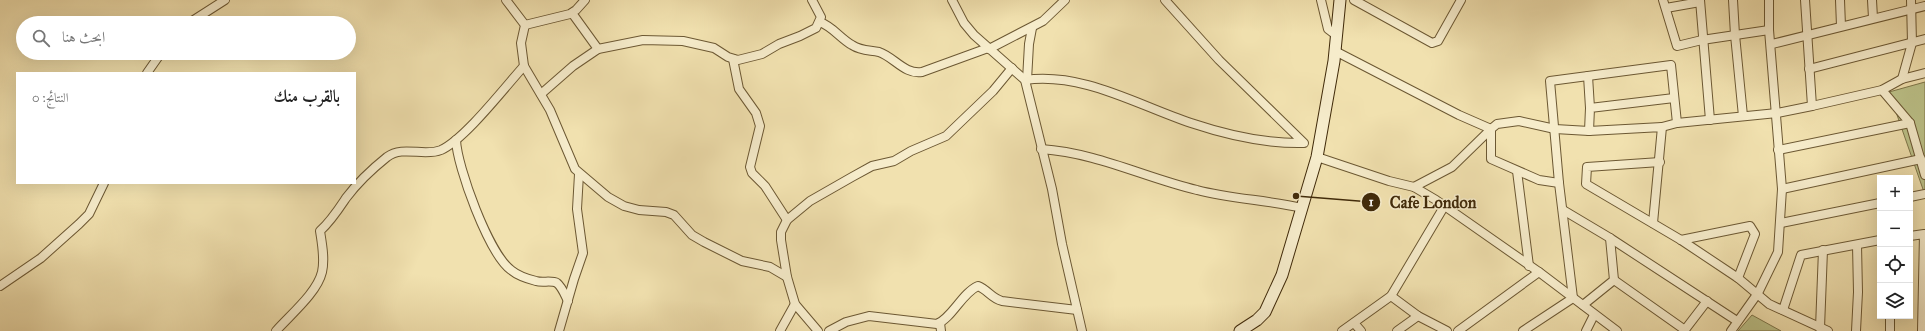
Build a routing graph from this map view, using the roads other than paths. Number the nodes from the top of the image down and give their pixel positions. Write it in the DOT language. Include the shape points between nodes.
graph roads {
  1 [pos="225,0"];
  2 [pos="506,0"];
  3 [pos="584,0"];
  4 [pos="812,0"];
  5 [pos="952,0"];
  6 [pos="1065,0"];
  7 [pos="1165,0"];
  8 [pos="1321,0"];
  9 [pos="1340,0"];
  10 [pos="1354,0"];
  11 [pos="1461,0"];
  12 [pos="1733,0"];
  13 [pos="1769,0"];
  14 [pos="1805,0"];
  15 [pos="1840,0"];
  16 [pos="1872,0"];
  17 [pos="1910,0"];
  18 [pos="1700,1"];
  19 [pos="1665,4"];
  20 [pos="1925,6"];
  21 [pos="1911,10"];
  22 [pos="572,13"];
  23 [pos="200,16"];
  24 [pos="1873,18"];
  25 [pos="820,22"];
  26 [pos="525,25"];
  27 [pos="1841,26"];
  28 [pos="1032,28"];
  29 [pos="1770,30"];
  30 [pos="1336,35"];
  31 [pos="1735,35"];
  32 [pos="1806,35"];
  33 [pos="1925,39"];
  34 [pos="1702,40"];
  35 [pos="1912,43"];
  36 [pos="1772,44"];
  37 [pos="598,49"];
  38 [pos="989,49"];
  39 [pos="1335,51"];
  40 [pos="733,59"];
  41 [pos="156,60"];
  42 [pos="524,66"];
  43 [pos="1012,68"];
  44 [pos="1809,69"];
  45 [pos="148,72"];
  46 [pos="1925,73"];
  47 [pos="1588,76"];
  48 [pos="1902,79"];
  49 [pos="1026,80"];
  50 [pos="1882,90"];
  51 [pos="541,94"];
  52 [pos="1674,98"];
  53 [pos="1812,106"];
  54 [pos="1590,108"];
  55 [pos="1777,113"];
  56 [pos="1743,116"];
  57 [pos="1710,120"];
  58 [pos="1678,123"];
  59 [pos="1910,123"];
  60 [pos="1662,127"];
  61 [pos="1490,129"];
  62 [pos="1555,129"];
  63 [pos="1589,131"];
  64 [pos="456,140"];
  65 [pos="1304,143"];
  66 [pos="1319,145"];
  67 [pos="1041,149"];
  68 [pos="1778,150"];
  69 [pos="1317,157"];
  70 [pos="1921,159"];
  71 [pos="1660,162"];
  72 [pos="1517,171"];
  73 [pos="579,174"];
  74 [pos="1925,175"];
  75 [pos="1559,183"];
  76 [pos="104,184"];
  77 [pos="1414,187"];
  78 [pos="1782,189"];
  79 [pos="1925,194"];
  80 [pos="1913,196"];
  81 [pos="1877,204"];
  82 [pos="1444,205"];
  83 [pos="1302,208"];
  84 [pos="1563,210"];
  85 [pos="787,220"];
  86 [pos="1781,222"];
  87 [pos="1653,223"];
  88 [pos="1913,236"];
  89 [pos="1610,238"];
  90 [pos="1681,240"];
  91 [pos="1877,241"];
  92 [pos="1857,245"];
  93 [pos="1823,250"];
  94 [pos="1529,266"];
  95 [pos="1539,272"];
  96 [pos="787,277"];
  97 [pos="1738,278"];
  98 [pos="1614,280"];
  99 [pos="0,286"];
  100 [pos="1758,293"];
  101 [pos="1392,296"];
  102 [pos="1573,298"];
  103 [pos="568,301"];
  104 [pos="1707,301"];
  105 [pos="794,304"];
  106 [pos="1583,305"];
  107 [pos="1076,310"];
  108 [pos="1783,310"];
  109 [pos="1594,315"];
  110 [pos="1418,316"];
  111 [pos="1890,319"];
  112 [pos="1737,321"];
  113 [pos="1354,323"];
  114 [pos="941,327"];
  115 [pos="1824,329"];
  116 [pos="276,331"];
  117 [pos="559,331"];
  118 [pos="780,331"];
  119 [pos="818,331"];
  120 [pos="829,331"];
  121 [pos="1082,331"];
  122 [pos="1240,331"];
  123 [pos="1342,331"];
  124 [pos="1361,331"];
  125 [pos="1397,331"];
  126 [pos="1447,331"];
  127 [pos="1458,331"];
  128 [pos="1523,331"];
  129 [pos="1586,331"];
  130 [pos="1616,331"];
  131 [pos="1685,331"];
  132 [pos="1731,331"];
  133 [pos="1856,331"];
  134 [pos="1890,331"];
  135 [pos="1922,331"];
  1 -- 23 [label="street"];
  2 -- 26 [label="street"];
  3 -- 22 [label="street"];
  4 -- 25 [label="street" via="821,18"];
  5 -- 38 [label="street" via="964,23"];
  6 -- 28 [label="street"];
  7 -- 65 [label="street" via="1219,60"];
  8 -- 30 [label="street" via="1327,27"];
  9 -- 30 [label="street"];
  10 -- 11 [label="street" via="1432,43 1438,41"];
  12 -- 31 [label="street"];
  13 -- 29 [label="street"];
  14 -- 32 [label="street"];
  15 -- 27 [label="street"];
  16 -- 24 [label="street"];
  17 -- 21 [label="street"];
  18 -- 19 [label="street"];
  18 -- 34 [label="street"];
  19 -- 34 [label="street" via="1677,46"];
  20 -- 21 [label="street"];
  21 -- 24 [label="street"];
  21 -- 35 [label="street"];
  22 -- 26 [label="street"];
  22 -- 37 [label="street"];
  24 -- 27 [label="street"];
  25 -- 38 [label="street" via="864,51 884,54 915,72 922,72"];
  25 -- 40 [label="street" via="809,32 762,54"];
  26 -- 42 [label="street" via="521,43"];
  27 -- 32 [label="street"];
  28 -- 38 [label="street"];
  28 -- 49 [label="street"];
  29 -- 31 [label="street"];
  29 -- 36 [label="street"];
  30 -- 39 [label="street"];
  31 -- 34 [label="street"];
  31 -- 56 [label="street"];
  32 -- 36 [label="street"];
  32 -- 44 [label="street"];
  33 -- 35 [label="street"];
  34 -- 57 [label="street"];
  35 -- 44 [label="street"];
  35 -- 48 [label="street"];
  36 -- 55 [label="street"];
  37 -- 40 [label="street" via="643,40 684,41 714,48"];
  37 -- 51 [label="street" via="573,66"];
  38 -- 43 [label="street"];
  39 -- 61 [label="street"];
  39 -- 66 [label="street"];
  40 -- 85 [label="street" via="739,89 756,113 760,126 750,167 752,173 765,186"];
  41 -- 45 [label="street"];
  42 -- 51 [label="street"];
  42 -- 64 [label="street"];
  43 -- 49 [label="street"];
  43 -- 85 [label="street" via="993,91 946,136 894,161 872,166 810,201"];
  44 -- 53 [label="street"];
  46 -- 48 [label="street"];
  47 -- 52 [label="street" via="1671,65"];
  47 -- 54 [label="street"];
  47 -- 62 [label="street" via="1550,81"];
  48 -- 50 [label="street"];
  49 -- 65 [label="street" via="1057,79 1081,83 1225,133 1269,142"];
  49 -- 67 [label="street"];
  50 -- 53 [label="street"];
  50 -- 59 [label="street"];
  51 -- 73 [label="street"];
  52 -- 54 [label="street"];
  52 -- 58 [label="street"];
  53 -- 55 [label="street"];
  54 -- 63 [label="street"];
  55 -- 56 [label="street"];
  55 -- 68 [label="street"];
  56 -- 57 [label="street"];
  57 -- 58 [label="street"];
  58 -- 60 [label="street"];
  59 -- 68 [label="street"];
  59 -- 70 [label="street"];
  60 -- 63 [label="street"];
  60 -- 71 [label="street"];
  61 -- 62 [label="street" via="1497,124 1519,121"];
  61 -- 72 [label="street" via="1491,159"];
  61 -- 77 [label="street" via="1452,167"];
  62 -- 63 [label="street"];
  62 -- 75 [label="street"];
  64 -- 103 [label="street" via="458,160 494,251 512,271 535,281 557,283"];
  64 -- 116 [label="street" via="432,152 396,152 362,179 334,217 320,231 323,260 319,281"];
  65 -- 66 [label="street"];
  66 -- 69 [label="street"];
  67 -- 83 [label="street" via="1061,150 1108,161 1198,190"];
  67 -- 107 [label="street" via="1052,189"];
  68 -- 78 [label="street"];
  69 -- 77 [label="street"];
  69 -- 83 [label="street"];
  70 -- 74 [label="street"];
  70 -- 78 [label="street"];
  71 -- 87 [label="street"];
  71 -- 87 [label="street" via="1586,167 1586,184"];
  72 -- 75 [label="street" via="1539,180"];
  72 -- 94 [label="street"];
  73 -- 96 [label="street" via="624,206 674,215 692,234 704,242 742,261 770,267"];
  73 -- 103 [label="street" via="577,209 583,253"];
  75 -- 84 [label="street"];
  76 -- 99 [label="street" via="89,214 79,224 41,258"];
  77 -- 82 [label="street"];
  78 -- 86 [label="street"];
  79 -- 80 [label="street"];
  81 -- 86 [label="street"];
  82 -- 94 [label="street"];
  82 -- 101 [label="street"];
  83 -- 122 [label="street" via="1282,275 1265,312"];
  84 -- 89 [label="street"];
  84 -- 102 [label="street"];
  85 -- 96 [label="street" via="781,232 781,240"];
  86 -- 100 [label="street" via="1778,252"];
  87 -- 90 [label="street"];
  88 -- 135 [label="street" via="1924,234"];
  89 -- 98 [label="street"];
  89 -- 104 [label="street"];
  90 -- 97 [label="street"];
  90 -- 97 [label="street" via="1750,226 1755,234"];
  91 -- 92 [label="street"];
  92 -- 93 [label="street"];
  92 -- 133 [label="street"];
  93 -- 108 [label="street" via="1801,255"];
  93 -- 115 [label="street"];
  94 -- 95 [label="street"];
  95 -- 102 [label="street"];
  95 -- 127 [label="street"];
  96 -- 105 [label="street"];
  97 -- 100 [label="street"];
  98 -- 106 [label="street"];
  98 -- 131 [label="street"];
  100 -- 108 [label="street" via="1769,304"];
  100 -- 112 [label="street"];
  101 -- 110 [label="street"];
  101 -- 113 [label="street"];
  102 -- 106 [label="street"];
  102 -- 128 [label="street"];
  103 -- 117 [label="street"];
  104 -- 112 [label="street"];
  104 -- 131 [label="street"];
  105 -- 118 [label="street"];
  105 -- 119 [label="street"];
  106 -- 109 [label="street"];
  107 -- 114 [label="street" via="1002,301 993,298 978,286"];
  107 -- 121 [label="street"];
  108 -- 115 [label="street"];
  109 -- 129 [label="street"];
  109 -- 130 [label="street"];
  110 -- 125 [label="street"];
  110 -- 126 [label="street"];
  111 -- 134 [label="street"];
  112 -- 132 [label="street"];
  113 -- 123 [label="street"];
  113 -- 124 [label="street"];
  114 -- 120 [label="street" via="869,316 846,322"];
}
